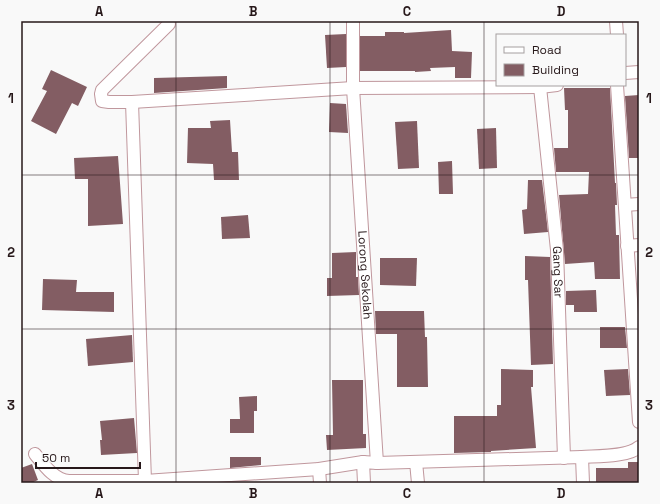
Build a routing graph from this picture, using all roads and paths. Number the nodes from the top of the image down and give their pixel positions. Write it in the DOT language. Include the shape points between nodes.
graph roads {
  1 [pos="353,21"];
  2 [pos="616,21"];
  3 [pos="169,24"];
  4 [pos="617,34"];
  5 [pos="639,72"];
  6 [pos="626,73"];
  7 [pos="548,86"];
  8 [pos="617,86"];
  9 [pos="540,87"];
  10 [pos="353,88"];
  11 [pos="132,102"];
  12 [pos="639,204"];
  13 [pos="624,205"];
  14 [pos="633,245"];
  15 [pos="636,347"];
  16 [pos="639,422"];
  17 [pos="639,447"];
  18 [pos="35,454"];
  19 [pos="582,457"];
  20 [pos="564,458"];
  21 [pos="363,462"];
  22 [pos="416,462"];
  23 [pos="377,463"];
  24 [pos="319,469"];
  25 [pos="242,479"];
  26 [pos="145,481"];
  27 [pos="320,483"];
  28 [pos="364,483"];
  29 [pos="418,483"];
  30 [pos="583,483"];
  1 -- 10 [label="street, Lorong Sekolah"];
  2 -- 4 [label="street"];
  3 -- 11 [label="street" via="102,90 100,98 104,102"];
  5 -- 6 [label="street"];
  7 -- 9 [label="street"];
  8 -- 13 [label="street"];
  9 -- 10 [label="street"];
  9 -- 20 [label="street, Gang Sar" via="557,250"];
  10 -- 11 [label="street"];
  10 -- 23 [label="street, Lorong Sekolah"];
  11 -- 26 [label="street"];
  12 -- 13 [label="street"];
  13 -- 14 [label="street"];
  14 -- 15 [label="street"];
  15 -- 16 [label="street"];
  17 -- 19 [label="street" via="622,454"];
  18 -- 26 [label="street" via="52,474 62,481"];
  19 -- 20 [label="street"];
  19 -- 30 [label="street"];
  20 -- 22 [label="street"];
  21 -- 23 [label="street"];
  21 -- 24 [label="street"];
  21 -- 28 [label="street"];
  22 -- 23 [label="street"];
  22 -- 29 [label="street"];
  24 -- 25 [label="street"];
  24 -- 27 [label="street"];
  25 -- 26 [label="street"];
}
